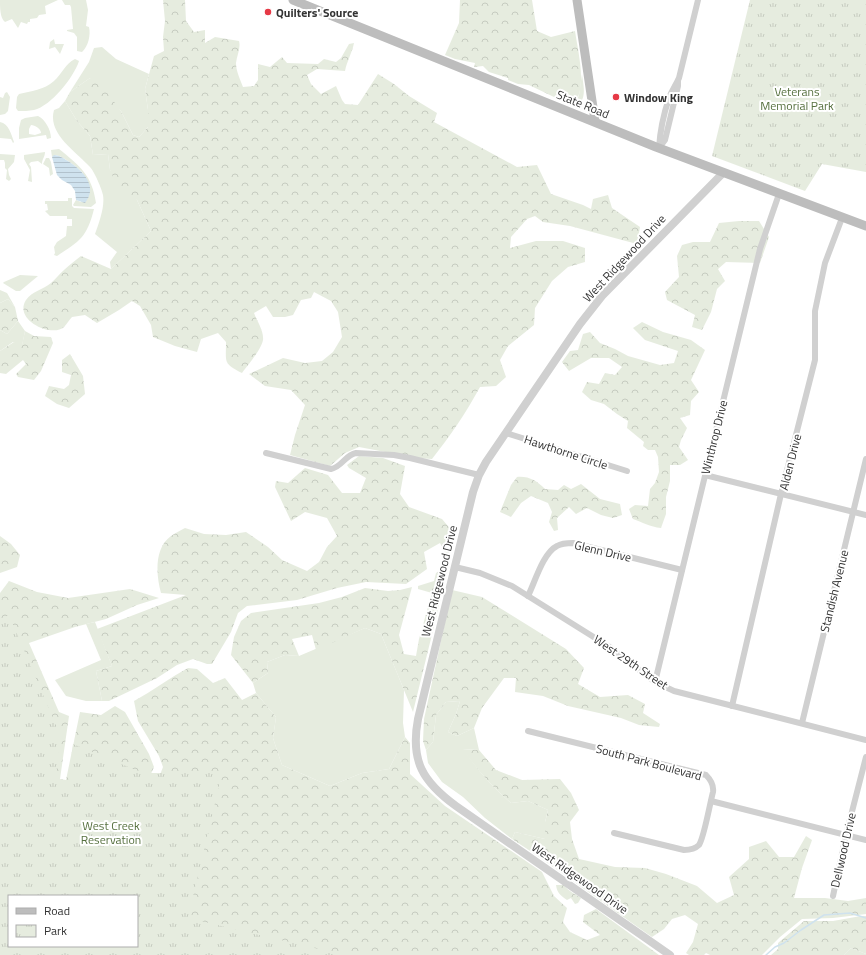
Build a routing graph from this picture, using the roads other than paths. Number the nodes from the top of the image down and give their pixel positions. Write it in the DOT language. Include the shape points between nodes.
graph roads {
  1 [pos="577,0"];
  2 [pos="698,0"];
  3 [pos="298,1"];
  4 [pos="595,121"];
  5 [pos="659,148"];
  6 [pos="722,173"];
  7 [pos="779,194"];
  8 [pos="842,218"];
  9 [pos="866,226"];
  10 [pos="506,433"];
  11 [pos="266,453"];
  12 [pos="866,459"];
  13 [pos="627,471"];
  14 [pos="479,475"];
  15 [pos="705,475"];
  16 [pos="782,494"];
  17 [pos="853,512"];
  18 [pos="866,515"];
  19 [pos="455,567"];
  20 [pos="682,570"];
  21 [pos="528,596"];
  22 [pos="655,682"];
  23 [pos="732,706"];
  24 [pos="802,724"];
  25 [pos="528,731"];
  26 [pos="866,740"];
  27 [pos="866,757"];
  28 [pos="711,801"];
  29 [pos="614,833"];
  30 [pos="846,835"];
  31 [pos="866,840"];
  32 [pos="832,896"];
  33 [pos="670,955"];
  1 -- 4 [label="main road"];
  2 -- 5 [label="street" via="665,140"];
  3 -- 4 [label="main road, State Road"];
  4 -- 5 [label="main road, State Road"];
  5 -- 6 [label="main road, State Road"];
  6 -- 7 [label="main road, State Road"];
  6 -- 10 [label="street, West Ridgewood Drive" via="602,296"];
  7 -- 8 [label="main road, State Road"];
  7 -- 15 [label="street, Winthrop Drive" via="760,249"];
  8 -- 9 [label="main road, State Road"];
  8 -- 16 [label="street, Alden Drive" via="825,263 815,311 815,360"];
  10 -- 13 [label="street, Hawthorne Circle"];
  10 -- 14 [label="street, West Ridgewood Drive"];
  11 -- 14 [label="street" via="331,469 356,453 394,455"];
  12 -- 17 [label="street, Standish Avenue"];
  14 -- 19 [label="street, West Ridgewood Drive"];
  15 -- 16 [label="street"];
  15 -- 20 [label="street, Winthrop Drive"];
  16 -- 17 [label="street"];
  16 -- 23 [label="street, Alden Drive"];
  17 -- 18 [label="street"];
  17 -- 24 [label="street, Standish Avenue"];
  19 -- 21 [label="street, West 29th Street" via="495,578"];
  19 -- 33 [label="street, West Ridgewood Drive" via="417,728 417,753 426,777 439,793 456,806"];
  20 -- 21 [label="street, Glenn Drive" via="565,543 550,552"];
  20 -- 22 [label="street, Winthrop Drive"];
  21 -- 22 [label="street, West 29th Street" via="608,646"];
  22 -- 23 [label="street, West 29th Street" via="674,691"];
  23 -- 24 [label="street, West 29th Street"];
  24 -- 26 [label="street, West 29th Street"];
  25 -- 28 [label="street, South Park Boulevard" via="706,775 714,787"];
  27 -- 30 [label="street, Dellwood Drive"];
  28 -- 29 [label="street, South Park Boulevard" via="699,845 691,850"];
  28 -- 30 [label="street"];
  30 -- 31 [label="street"];
  30 -- 32 [label="street, Dellwood Drive"];
}
